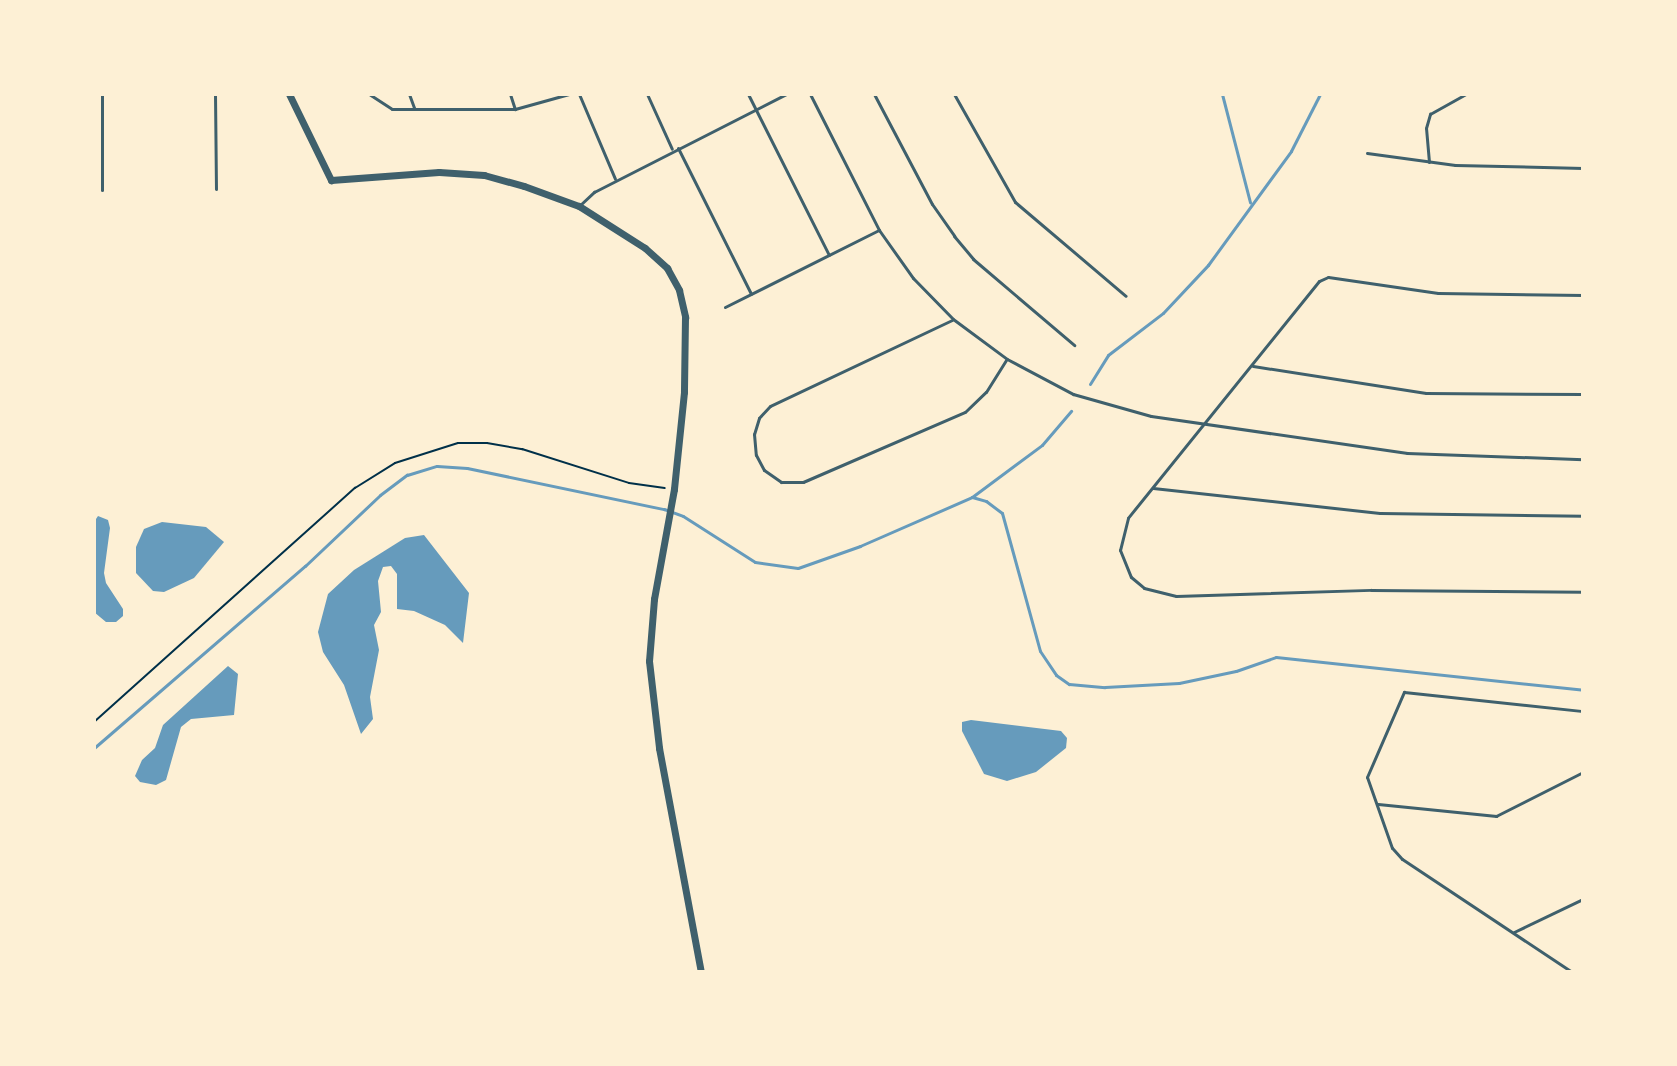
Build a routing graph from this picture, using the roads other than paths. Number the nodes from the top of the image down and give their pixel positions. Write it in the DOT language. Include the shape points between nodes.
graph roads {
  1 [pos="102,94"];
  2 [pos="215,94"];
  3 [pos="289,94"];
  4 [pos="369,94"];
  5 [pos="409,94"];
  6 [pos="510,94"];
  7 [pos="569,94"];
  8 [pos="579,94"];
  9 [pos="647,94"];
  10 [pos="748,94"];
  11 [pos="786,94"];
  12 [pos="810,94"];
  13 [pos="874,94"];
  14 [pos="954,94"];
  15 [pos="1466,94"];
  16 [pos="414,108"];
  17 [pos="515,109"];
  18 [pos="755,112"];
  19 [pos="678,148"];
  20 [pos="673,150"];
  21 [pos="1367,153"];
  22 [pos="1429,162"];
  23 [pos="1583,168"];
  24 [pos="615,180"];
  25 [pos="216,189"];
  26 [pos="102,190"];
  27 [pos="579,206"];
  28 [pos="879,230"];
  29 [pos="829,255"];
  30 [pos="751,294"];
  31 [pos="1583,295"];
  32 [pos="1126,296"];
  33 [pos="725,307"];
  34 [pos="953,319"];
  35 [pos="1074,345"];
  36 [pos="1007,359"];
  37 [pos="1251,365"];
  38 [pos="1583,394"];
  39 [pos="1202,424"];
  40 [pos="1583,459"];
  41 [pos="1153,488"];
  42 [pos="1583,516"];
  43 [pos="1583,592"];
  44 [pos="1583,711"];
  45 [pos="1583,772"];
  46 [pos="1378,804"];
  47 [pos="1583,899"];
  48 [pos="1514,932"];
  49 [pos="701,972"];
  50 [pos="1572,972"];
  1 -- 26 [label="lane"];
  2 -- 25 [label="lane"];
  3 -- 27 [label="street" via="331,180 439,172 484,175"];
  4 -- 16 [label="lane" via="392,109"];
  5 -- 16 [label="lane"];
  6 -- 17 [label="lane"];
  7 -- 17 [label="lane"];
  8 -- 24 [label="lane"];
  9 -- 20 [label="lane"];
  10 -- 18 [label="lane"];
  11 -- 18 [label="lane"];
  12 -- 28 [label="lane"];
  13 -- 35 [label="lane" via="954,236 973,259"];
  14 -- 32 [label="lane" via="1015,202"];
  15 -- 22 [label="lane" via="1430,114"];
  16 -- 17 [label="lane"];
  18 -- 19 [label="lane"];
  18 -- 29 [label="lane"];
  19 -- 20 [label="lane"];
  19 -- 30 [label="lane"];
  20 -- 24 [label="lane"];
  21 -- 22 [label="lane"];
  22 -- 23 [label="lane"];
  24 -- 27 [label="lane"];
  27 -- 49 [label="street" via="667,268 685,317 674,489 650,632 650,684"];
  28 -- 29 [label="lane"];
  28 -- 34 [label="lane" via="913,278"];
  29 -- 30 [label="lane"];
  30 -- 33 [label="lane"];
  31 -- 37 [label="lane" via="1438,293 1328,277 1319,281"];
  34 -- 36 [label="lane"];
  34 -- 36 [label="lane" via="770,406 754,434 764,470 781,482 803,482 965,412 986,392"];
  36 -- 39 [label="lane" via="1073,394"];
  37 -- 38 [label="lane" via="1426,393"];
  37 -- 39 [label="lane"];
  39 -- 40 [label="lane" via="1407,453"];
  39 -- 41 [label="lane"];
  41 -- 42 [label="lane" via="1380,513"];
  41 -- 43 [label="lane" via="1128,518 1120,550 1131,577 1158,593"];
  44 -- 46 [label="lane" via="1404,692 1369,767 1367,777"];
  45 -- 46 [label="lane" via="1496,816"];
  46 -- 48 [label="lane" via="1392,848 1402,859"];
  47 -- 48 [label="lane"];
  48 -- 50 [label="lane"];
}
